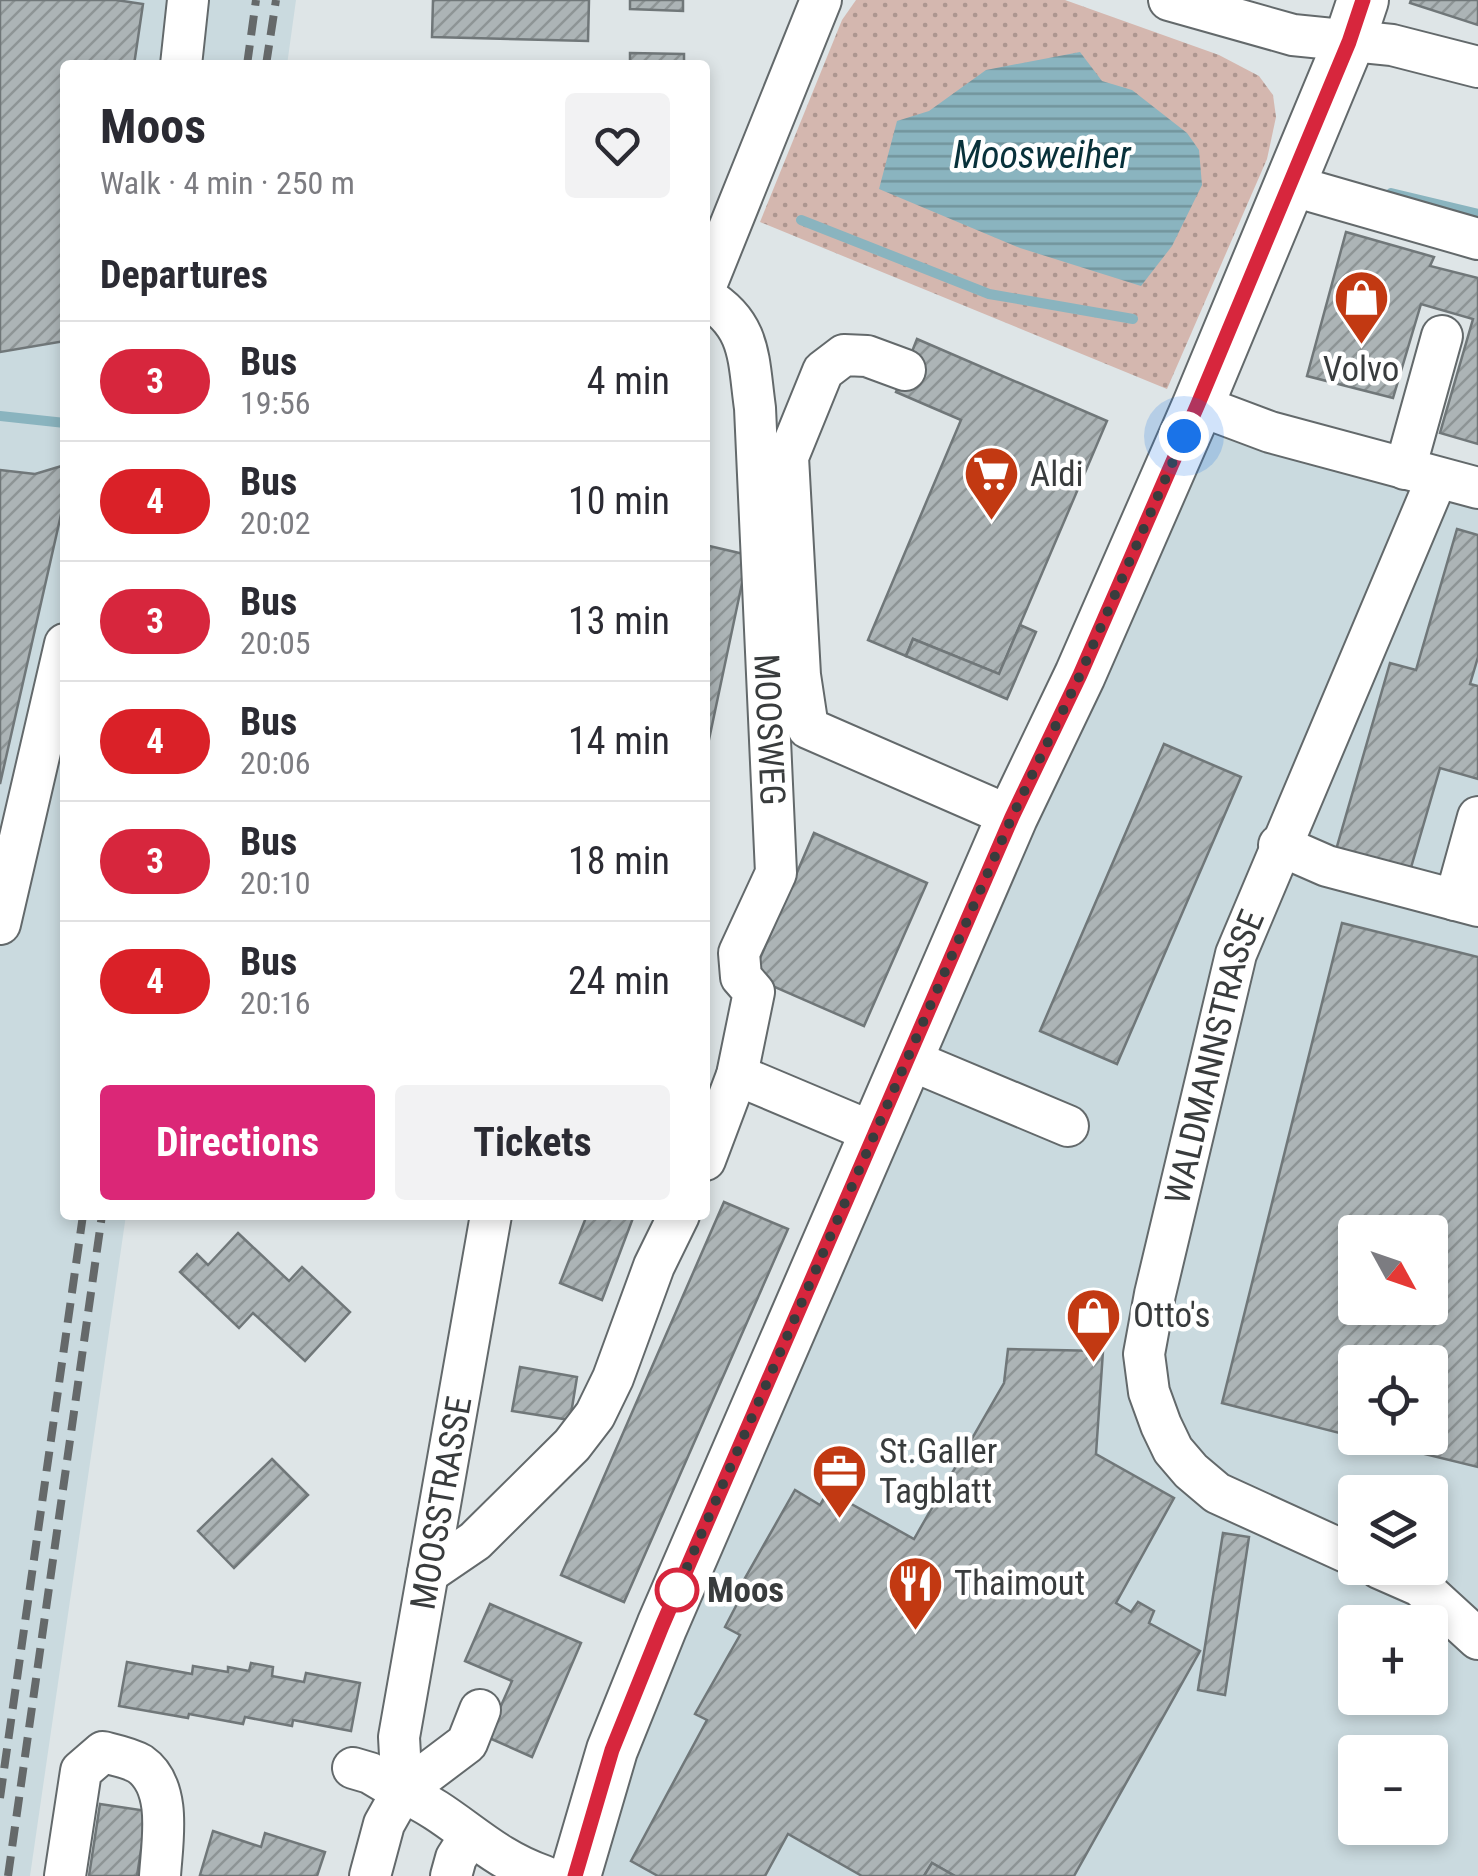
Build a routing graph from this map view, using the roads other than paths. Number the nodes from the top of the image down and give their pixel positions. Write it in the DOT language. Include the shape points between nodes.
graph roads {
  1 [pos="188,0"];
  2 [pos="821,0"];
  3 [pos="1169,0"];
  4 [pos="1356,21"];
  5 [pos="182,60"];
  6 [pos="1478,67"];
  7 [pos="1290,185"];
  8 [pos="1478,240"];
  9 [pos="710,276"];
  10 [pos="710,301"];
  11 [pos="1442,336"];
  12 [pos="905,370"];
  13 [pos="1198,404"];
  14 [pos="1421,473"];
  15 [pos="1478,488"];
  16 [pos="60,666"];
  17 [pos="1012,817"];
  18 [pos="1478,817"];
  19 [pos="1279,845"];
  20 [pos="1467,903"];
  21 [pos="0,924"];
  22 [pos="908,1058"];
  23 [pos="737,1075"];
  24 [pos="1068,1126"];
  25 [pos="877,1134"];
  26 [pos="710,1147"];
  27 [pos="491,1220"];
  28 [pos="677,1220"];
  29 [pos="1338,1548"];
  30 [pos="428,1574"];
  31 [pos="1418,1585"];
  32 [pos="1478,1639"];
  33 [pos="480,1710"];
  34 [pos="353,1768"];
  35 [pos="402,1792"];
  36 [pos="470,1836"];
  37 [pos="530,1874"];
  38 [pos="65,1876"];
  39 [pos="160,1876"];
  40 [pos="370,1876"];
  41 [pos="451,1876"];
  42 [pos="575,1876"];
  1 -- 5 [label="street"];
  2 -- 9 [label="street"];
  3 -- 4 [label="street" via="1293,35"];
  4 -- 6 [label="street" via="1406,48"];
  4 -- 7 [label="main road"];
  7 -- 8 [label="street"];
  7 -- 13 [label="main road"];
  10 -- 23 [label="street, MOOSWEG" via="735,320 746,341 755,408 776,873 740,953 741,977 754,992"];
  11 -- 14 [label="street, WALDMANNSTRASSE"];
  12 -- 17 [label="street" via="844,355 824,372 788,457 808,728"];
  13 -- 14 [label="street" via="1270,432"];
  13 -- 17 [label="main road"];
  14 -- 15 [label="street"];
  14 -- 19 [label="street, WALDMANNSTRASSE"];
  16 -- 21 [label="street"];
  17 -- 22 [label="main road"];
  18 -- 20 [label="street"];
  19 -- 20 [label="street" via="1328,866"];
  19 -- 29 [label="street, WALDMANNSTRASSE" via="1236,954 1144,1354 1149,1392 1190,1471 1218,1494"];
  22 -- 24 [label="street"];
  22 -- 25 [label="main road"];
  23 -- 25 [label="street"];
  23 -- 26 [label="street, MOOSWEG"];
  25 -- 42 [label="main road" via="662,1626 612,1750"];
  27 -- 30 [label="street, MOOSSTRASSE"];
  28 -- 30 [label="street" via="595,1415 475,1541"];
  30 -- 35 [label="street, MOOSSTRASSE" via="399,1737"];
  31 -- 32 [label="street"];
  33 -- 35 [label="street" via="466,1743"];
  34 -- 35 [label="street"];
  35 -- 36 [label="street" via="427,1802"];
  35 -- 40 [label="street, MOOSSTRASSE" via="384,1824"];
  36 -- 37 [label="street"];
  36 -- 41 [label="street"];
  38 -- 39 [label="street" via="81,1771 103,1752 137,1762 154,1776 163,1812"];
}
